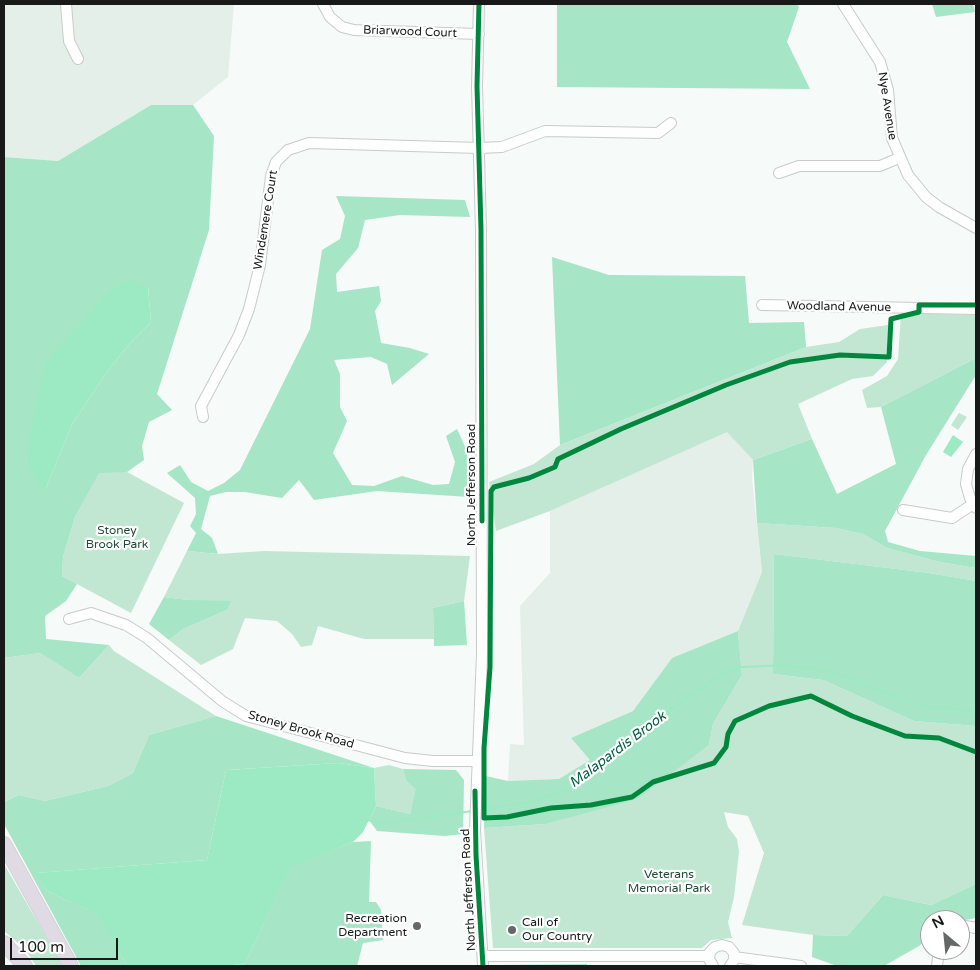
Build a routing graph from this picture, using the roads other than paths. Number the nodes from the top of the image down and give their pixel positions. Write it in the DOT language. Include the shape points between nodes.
graph roads {
  1 [pos="66,4"];
  2 [pos="323,4"];
  3 [pos="479,4"];
  4 [pos="843,4"];
  5 [pos="478,34"];
  6 [pos="78,59"];
  7 [pos="671,123"];
  8 [pos="479,148"];
  9 [pos="899,158"];
  10 [pos="780,173"];
  11 [pos="976,228"];
  12 [pos="762,305"];
  13 [pos="976,309"];
  14 [pos="202,417"];
  15 [pos="976,454"];
  16 [pos="975,506"];
  17 [pos="903,510"];
  18 [pos="69,619"];
  19 [pos="476,761"];
  20 [pos="4,844"];
  21 [pos="4,943"];
  22 [pos="709,956"];
  23 [pos="483,961"];
  24 [pos="732,962"];
  25 [pos="25,966"];
  26 [pos="71,966"];
  27 [pos="713,966"];
  28 [pos="801,966"];
  1 -- 6 [label="street" via="69,41"];
  2 -- 5 [label="street, Briarwood Court" via="330,17 354,30"];
  3 -- 5 [label="street, North Jefferson Road"];
  4 -- 9 [label="street, Nye Avenue" via="880,62 888,90 892,138"];
  5 -- 8 [label="street, North Jefferson Road"];
  7 -- 8 [label="street, Windemere Court" via="658,134 545,131 502,147"];
  8 -- 14 [label="street, Windemere Court" via="308,143 282,155 273,166 262,256 249,309 201,406"];
  8 -- 19 [label="street, North Jefferson Road" via="482,654"];
  9 -- 10 [label="street" via="880,166 799,166"];
  9 -- 11 [label="street, Nye Avenue" via="926,197 945,212"];
  12 -- 13 [label="street, Woodland Avenue"];
  15 -- 16 [label="street" via="967,474 968,491"];
  16 -- 17 [label="street" via="952,518"];
  18 -- 19 [label="street, Stoney Brook Road" via="91,613 131,627 222,701 246,716 405,758"];
  19 -- 23 [label="street, North Jefferson Road" via="475,811"];
  20 -- 26 [label="highway"];
  21 -- 25 [label="highway"];
  22 -- 23 [label="street"];
  22 -- 24 [label="street" via="712,949 722,945 729,947"];
  22 -- 27 [label="street"];
  24 -- 28 [label="street"];
}
